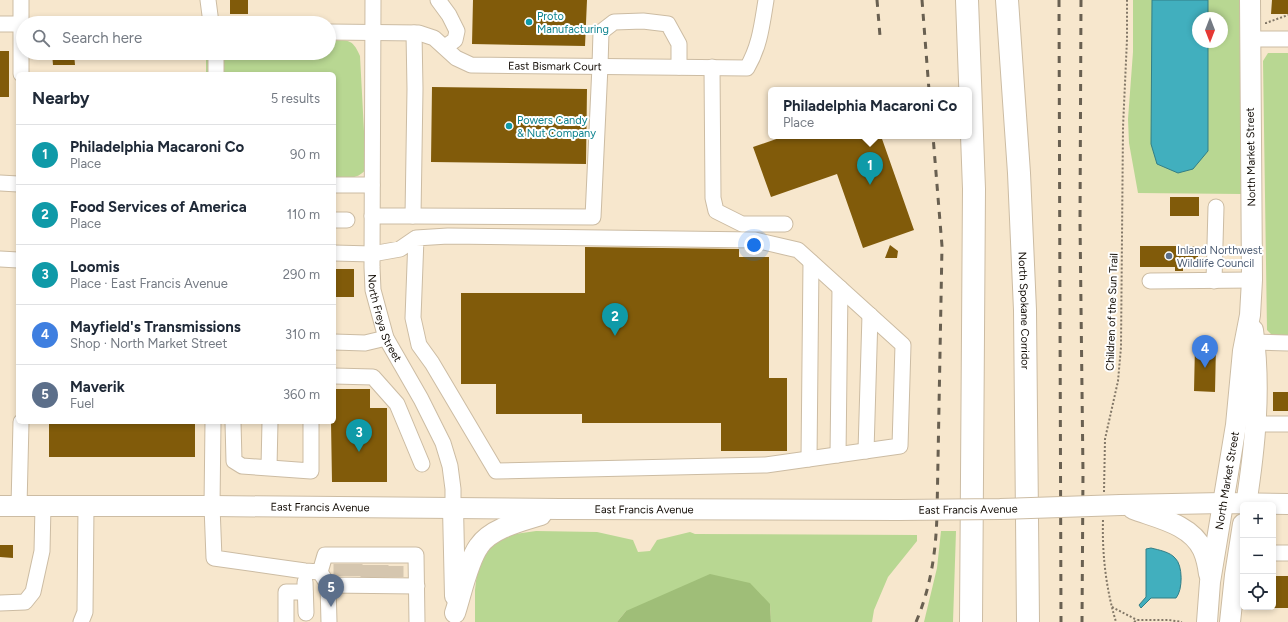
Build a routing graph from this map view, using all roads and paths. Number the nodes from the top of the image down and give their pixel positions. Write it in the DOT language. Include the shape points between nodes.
graph roads {
  1 [pos="21,0"];
  2 [pos="208,0"];
  3 [pos="373,0"];
  4 [pos="438,0"];
  5 [pos="766,0"];
  6 [pos="967,0"];
  7 [pos="1007,0"];
  8 [pos="1127,0"];
  9 [pos="1250,0"];
  10 [pos="1288,15"];
  11 [pos="22,16"];
  12 [pos="210,16"];
  13 [pos="0,24"];
  14 [pos="16,24"];
  15 [pos="1266,27"];
  16 [pos="336,32"];
  17 [pos="374,33"];
  18 [pos="414,33"];
  19 [pos="1250,39"];
  20 [pos="1288,39"];
  21 [pos="445,47"];
  22 [pos="21,60"];
  23 [pos="216,60"];
  24 [pos="600,66"];
  25 [pos="679,67"];
  26 [pos="712,67"];
  27 [pos="21,72"];
  28 [pos="216,72"];
  29 [pos="970,87"];
  30 [pos="972,135"];
  31 [pos="0,183"];
  32 [pos="16,184"];
  33 [pos="336,185"];
  34 [pos="372,185"];
  35 [pos="1216,207"];
  36 [pos="372,216"];
  37 [pos="413,216"];
  38 [pos="785,224"];
  39 [pos="416,238"];
  40 [pos="336,253"];
  41 [pos="372,254"];
  42 [pos="0,259"];
  43 [pos="16,260"];
  44 [pos="811,262"];
  45 [pos="1150,280"];
  46 [pos="1214,280"];
  47 [pos="1252,280"];
  48 [pos="840,288"];
  49 [pos="870,315"];
  50 [pos="1250,315"];
  51 [pos="386,338"];
  52 [pos="336,342"];
  53 [pos="1254,342"];
  54 [pos="1288,342"];
  55 [pos="336,376"];
  56 [pos="21,424"];
  57 [pos="213,424"];
  58 [pos="233,424"];
  59 [pos="270,424"];
  60 [pos="311,424"];
  61 [pos="1256,424"];
  62 [pos="1288,424"];
  63 [pos="866,451"];
  64 [pos="838,455"];
  65 [pos="809,459"];
  66 [pos="422,464"];
  67 [pos="269,467"];
  68 [pos="1246,502"];
  69 [pos="1223,503"];
  70 [pos="1240,504"];
  71 [pos="1276,504"];
  72 [pos="1288,504"];
  73 [pos="1110,505"];
  74 [pos="10,506"];
  75 [pos="43,506"];
  76 [pos="86,506"];
  77 [pos="212,506"];
  78 [pos="453,508"];
  79 [pos="560,509"];
  80 [pos="1242,538"];
  81 [pos="1276,553"];
  82 [pos="1288,553"];
  83 [pos="305,571"];
  84 [pos="366,571"];
  85 [pos="320,572"];
  86 [pos="1210,582"];
  87 [pos="417,586"];
  88 [pos="305,592"];
  89 [pos="1238,596"];
  90 [pos="0,602"];
  91 [pos="1111,606"];
  92 [pos="306,612"];
  93 [pos="455,617"];
  94 [pos="1138,620"];
  95 [pos="81,622"];
  96 [pos="286,622"];
  97 [pos="329,622"];
  98 [pos="416,622"];
  99 [pos="971,622"];
  100 [pos="1028,622"];
  101 [pos="1116,622"];
  102 [pos="1134,622"];
  103 [pos="1182,622"];
  104 [pos="1207,622"];
  105 [pos="1230,622"];
  1 -- 11 [label="street"];
  2 -- 12 [label="street"];
  3 -- 17 [label="street, North Freya Street"];
  4 -- 21 [label="street" via="457,31 455,40"];
  5 -- 26 [label="street, East Bismark Court" via="758,45 747,68"];
  6 -- 29 [label="highway"];
  7 -- 100 [label="highway, North Spokane Corridor" via="1025,310"];
  8 -- 73 [label="path, Children of the Sun Trail" via="1121,347 1118,381 1105,439"];
  9 -- 19 [label="main road, North Market Street"];
  10 -- 15 [label="path" via="1266,23"];
  13 -- 14 [label="street"];
  16 -- 17 [label="street, East Bismark Court"];
  17 -- 18 [label="street, East Bismark Court"];
  17 -- 34 [label="street, North Freya Street"];
  18 -- 21 [label="street, East Bismark Court" via="434,38"];
  18 -- 37 [label="street"];
  19 -- 20 [label="street"];
  19 -- 47 [label="main road, North Market Street"];
  21 -- 24 [label="street, East Bismark Court" via="456,58 471,65"];
  22 -- 27 [label="street"];
  23 -- 28 [label="street"];
  24 -- 25 [label="street, East Bismark Court"];
  24 -- 25 [label="street" via="601,32 614,22 643,21 668,24 679,44"];
  24 -- 37 [label="street" via="593,217"];
  25 -- 26 [label="street, East Bismark Court"];
  26 -- 38 [label="street" via="713,198 716,211 742,224"];
  30 -- 99 [label="highway" via="974,189"];
  31 -- 32 [label="street"];
  33 -- 34 [label="street"];
  34 -- 36 [label="street, North Freya Street"];
  35 -- 46 [label="street"];
  36 -- 37 [label="street"];
  36 -- 41 [label="street, North Freya Street"];
  39 -- 41 [label="street" via="400,248"];
  39 -- 44 [label="street" via="448,236 755,240 798,250"];
  39 -- 65 [label="street" via="413,318 419,345 496,471 766,465"];
  40 -- 41 [label="street"];
  41 -- 51 [label="street, North Freya Street" via="373,290"];
  42 -- 43 [label="street"];
  44 -- 48 [label="street"];
  44 -- 65 [label="street"];
  45 -- 46 [label="street"];
  46 -- 47 [label="street"];
  47 -- 50 [label="main road, North Market Street"];
  48 -- 49 [label="street"];
  48 -- 64 [label="street"];
  49 -- 63 [label="street"];
  49 -- 63 [label="street" via="903,344 900,446"];
  50 -- 53 [label="main road, North Market Street"];
  50 -- 69 [label="main road, North Market Street"];
  51 -- 52 [label="street" via="365,343"];
  51 -- 78 [label="street, North Freya Street" via="443,443 450,466"];
  53 -- 54 [label="street"];
  53 -- 61 [label="main road, North Market Street" via="1257,375"];
  55 -- 66 [label="street" via="374,377 397,404"];
  56 -- 74 [label="street"];
  57 -- 77 [label="street"];
  58 -- 67 [label="street" via="234,461 242,466"];
  59 -- 67 [label="street"];
  60 -- 67 [label="street" via="311,470"];
  61 -- 62 [label="street"];
  61 -- 68 [label="main road, North Market Street"];
  63 -- 64 [label="street"];
  64 -- 65 [label="street"];
  69 -- 70 [label="main road, East Francis Avenue"];
  69 -- 73 [label="main road, East Francis Avenue"];
  69 -- 86 [label="main road, North Market Street"];
  71 -- 72 [label="main road, East Francis Avenue"];
  73 -- 79 [label="main road, East Francis Avenue, bridge" via="899,510"];
  73 -- 86 [label="main road" via="1176,525 1192,536 1203,550"];
  73 -- 91 [label="path, Children of the Sun Trail" via="1103,537"];
  74 -- 75 [label="main road, East Francis Avenue"];
  75 -- 76 [label="main road, East Francis Avenue"];
  75 -- 90 [label="street" via="42,551 33,592 25,602"];
  76 -- 77 [label="main road, East Francis Avenue"];
  76 -- 95 [label="street" via="85,612"];
  77 -- 78 [label="main road, East Francis Avenue"];
  77 -- 83 [label="street" via="214,558"];
  78 -- 79 [label="main road, East Francis Avenue"];
  78 -- 93 [label="main road, North Freya Street"];
  79 -- 93 [label="main road" via="519,522 493,533 484,540 474,555"];
  80 -- 89 [label="main road, North Market Street"];
  81 -- 82 [label="street"];
  83 -- 85 [label="street"];
  83 -- 88 [label="street"];
  84 -- 85 [label="street"];
  84 -- 85 [label="street" via="325,555"];
  84 -- 87 [label="street"];
  84 -- 87 [label="street" via="416,555"];
  84 -- 97 [label="street"];
  86 -- 104 [label="main road, North Market Street"];
  87 -- 98 [label="street"];
  88 -- 92 [label="street"];
  88 -- 96 [label="street" via="286,592"];
  89 -- 105 [label="main road, North Market Street"];
  91 -- 94 [label="path"];
  91 -- 101 [label="path, Children of the Sun Trail"];
  94 -- 102 [label="path"];
  94 -- 103 [label="path"];
}
